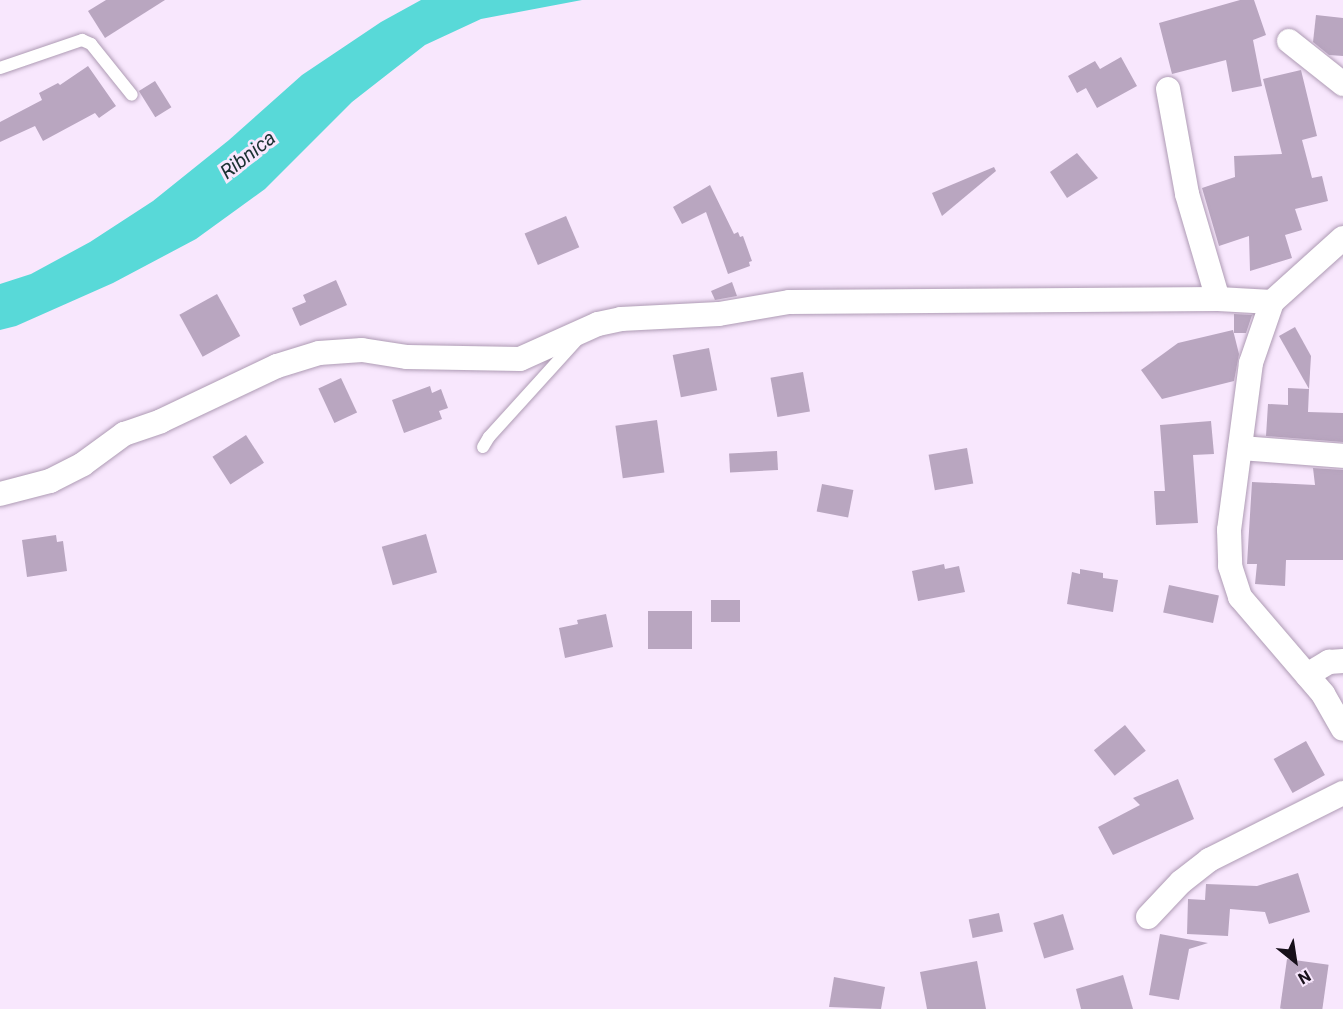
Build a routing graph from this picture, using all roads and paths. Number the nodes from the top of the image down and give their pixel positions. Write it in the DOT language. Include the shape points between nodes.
graph roads {
  1 [pos="1289,41"];
  2 [pos="0,68"];
  3 [pos="1343,84"];
  4 [pos="1168,89"];
  5 [pos="132,95"];
  6 [pos="1343,238"];
  7 [pos="1218,300"];
  8 [pos="1272,302"];
  9 [pos="579,333"];
  10 [pos="483,447"];
  11 [pos="1240,448"];
  12 [pos="1343,456"];
  13 [pos="0,494"];
  14 [pos="1343,661"];
  15 [pos="1307,675"];
  16 [pos="1343,729"];
  17 [pos="1343,794"];
  18 [pos="1148,917"];
  1 -- 3 [label="street"];
  2 -- 5 [label="lane" via="82,40 91,44"];
  4 -- 7 [label="street" via="1188,194"];
  6 -- 8 [label="street"];
  7 -- 8 [label="street"];
  7 -- 9 [label="street" via="789,302 719,314 621,319"];
  8 -- 11 [label="street" via="1251,363"];
  9 -- 10 [label="lane" via="573,345"];
  9 -- 13 [label="street" via="520,359 418,357 362,350 319,353 277,366 161,421 124,434 50,482"];
  11 -- 12 [label="street"];
  11 -- 15 [label="street" via="1229,530 1230,566 1240,597"];
  14 -- 15 [label="street" via="1329,662"];
  15 -- 16 [label="street"];
  17 -- 18 [label="street" via="1209,860"];
}
